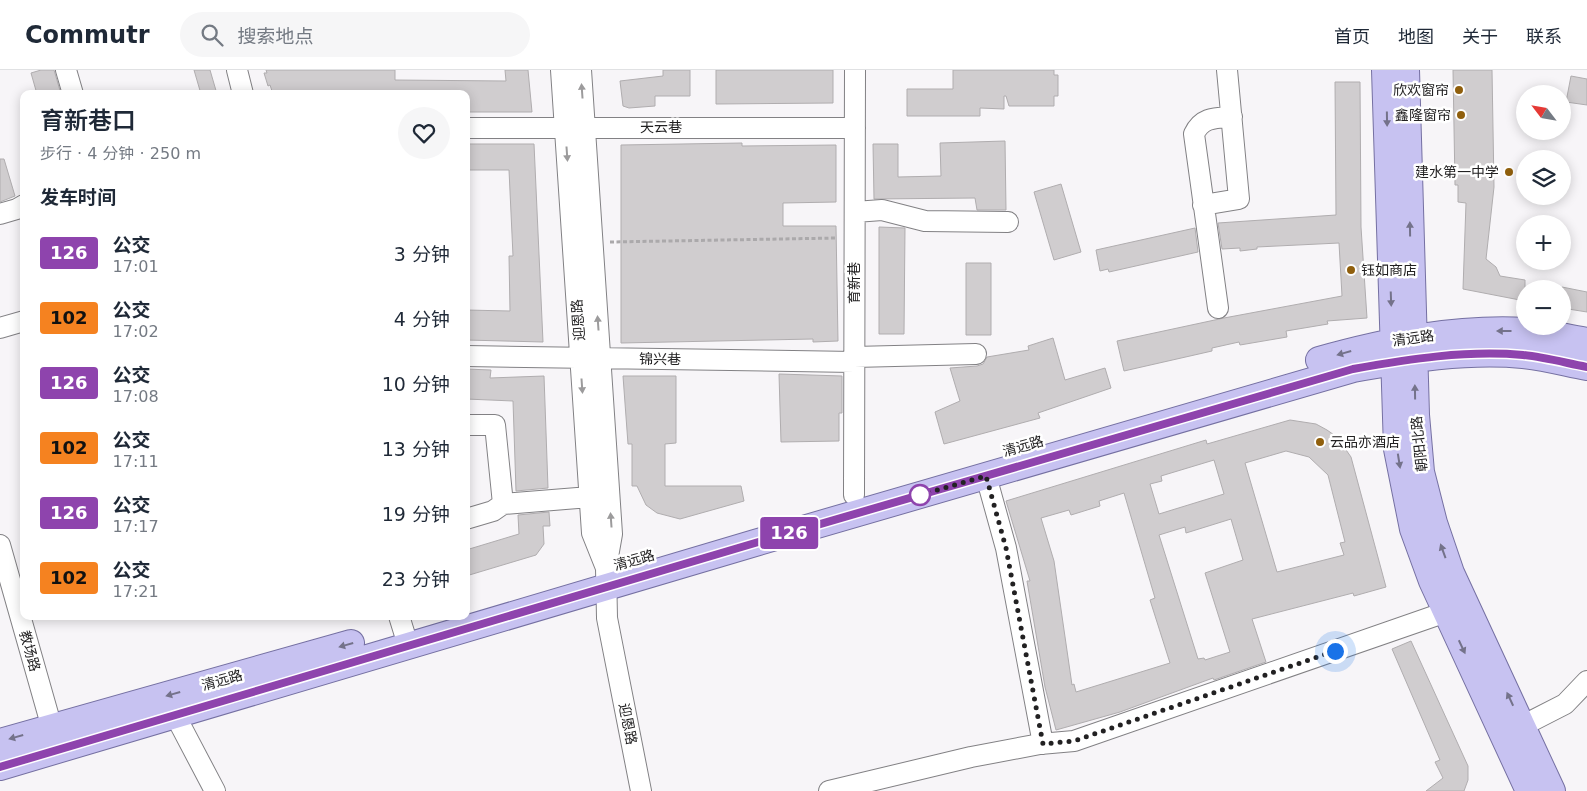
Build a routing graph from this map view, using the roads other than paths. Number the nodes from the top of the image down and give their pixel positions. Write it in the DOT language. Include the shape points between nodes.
graph roads {
  1 [pos="66,70"];
  2 [pos="236,70"];
  3 [pos="561,70"];
  4 [pos="581,70"];
  5 [pos="855,70"];
  6 [pos="1227,70"];
  7 [pos="1386,70"];
  8 [pos="1406,70"];
  9 [pos="72,90"];
  10 [pos="242,90"];
  11 [pos="1232,117"];
  12 [pos="575,127"];
  13 [pos="470,128"];
  14 [pos="855,128"];
  15 [pos="1203,205"];
  16 [pos="20,207"];
  17 [pos="855,212"];
  18 [pos="0,214"];
  19 [pos="1008,222"];
  20 [pos="1218,308"];
  21 [pos="20,322"];
  22 [pos="0,328"];
  23 [pos="1587,341"];
  24 [pos="1404,350"];
  25 [pos="976,354"];
  26 [pos="470,356"];
  27 [pos="580,358"];
  28 [pos="600,358"];
  29 [pos="854,359"];
  30 [pos="1587,367"];
  31 [pos="470,425"];
  32 [pos="986,476"];
  33 [pos="854,495"];
  34 [pos="590,497"];
  35 [pos="503,504"];
  36 [pos="470,518"];
  37 [pos="0,545"];
  38 [pos="606,577"];
  39 [pos="470,608"];
  40 [pos="1446,612"];
  41 [pos="470,613"];
  42 [pos="20,615"];
  43 [pos="21,620"];
  44 [pos="432,620"];
  45 [pos="441,620"];
  46 [pos="403,630"];
  47 [pos="1587,681"];
  48 [pos="175,715"];
  49 [pos="1522,726"];
  50 [pos="52,728"];
  51 [pos="0,742"];
  52 [pos="1043,744"];
  53 [pos="0,767"];
  54 [pos="1524,789"];
  55 [pos="215,791"];
  56 [pos="642,791"];
  57 [pos="829,791"];
  58 [pos="1552,791"];
  1 -- 9 [label="street"];
  2 -- 10 [label="street"];
  3 -- 12 [label="street, 迎恩路"];
  12 -- 4 [label="street, 迎恩路, one-way"];
  5 -- 14 [label="street, 育新巷"];
  6 -- 11 [label="street"];
  7 -- 24 [label="main road, 朝阳北路, one-way"];
  24 -- 8 [label="main road, 朝阳北路, one-way"];
  11 -- 15 [label="street" via="1209,119 1198,126 1194,134"];
  11 -- 15 [label="street" via="1239,199"];
  12 -- 13 [label="street, 天云巷"];
  12 -- 14 [label="street, 天云巷"];
  12 -- 27 [label="street, 迎恩路, one-way"];
  28 -- 12 [label="street, 迎恩路, one-way" via="592,242"];
  14 -- 17 [label="street, 育新巷"];
  15 -- 20 [label="street"];
  16 -- 18 [label="street"];
  17 -- 19 [label="street" via="882,210 925,221"];
  17 -- 29 [label="street, 育新巷"];
  21 -- 22 [label="street"];
  23 -- 24 [label="main road, 清远路, one-way" via="1528,331 1490,331"];
  24 -- 30 [label="main road, 清远路" via="1524,355"];
  24 -- 32 [label="main road, 清远路" via="1353,369"];
  24 -- 33 [label="main road, 清远路, one-way" via="1376,344"];
  24 -- 40 [label="main road, 朝阳北路, one-way" via="1397,449 1401,477 1413,529"];
  49 -- 24 [label="main road, 朝阳北路, one-way" via="1451,573 1434,523 1418,447"];
  25 -- 29 [label="street, 锦兴巷"];
  26 -- 27 [label="street, 锦兴巷"];
  27 -- 28 [label="street, 锦兴巷"];
  27 -- 34 [label="street, 迎恩路, one-way"];
  28 -- 29 [label="street, 锦兴巷"];
  38 -- 28 [label="street, 迎恩路, one-way" via="612,534"];
  29 -- 33 [label="street, 育新巷"];
  31 -- 35 [label="street" via="495,424"];
  32 -- 38 [label="main road, 清远路"];
  32 -- 52 [label="street" via="1006,548"];
  33 -- 38 [label="main road, 清远路"];
  34 -- 35 [label="street"];
  34 -- 38 [label="street, 迎恩路" via="592,532"];
  35 -- 36 [label="street" via="493,511"];
  37 -- 42 [label="street, 教场路"];
  38 -- 39 [label="main road, 清远路"];
  38 -- 41 [label="main road, 清远路"];
  38 -- 56 [label="street, 迎恩路" via="607,618"];
  40 -- 52 [label="street" via="1074,741"];
  40 -- 54 [label="main road, 朝阳北路, one-way"];
  43 -- 50 [label="street, 教场路"];
  44 -- 46 [label="main road, 清远路"];
  45 -- 46 [label="main road, 清远路"];
  46 -- 48 [label="main road, 清远路"];
  46 -- 50 [label="main road, 清远路, one-way"];
  47 -- 49 [label="street" via="1565,704"];
  48 -- 53 [label="main road, 清远路"];
  48 -- 55 [label="street"];
  49 -- 58 [label="main road, 朝阳北路"];
  50 -- 51 [label="main road, 清远路, one-way"];
  52 -- 57 [label="street" via="971,757"];
}
